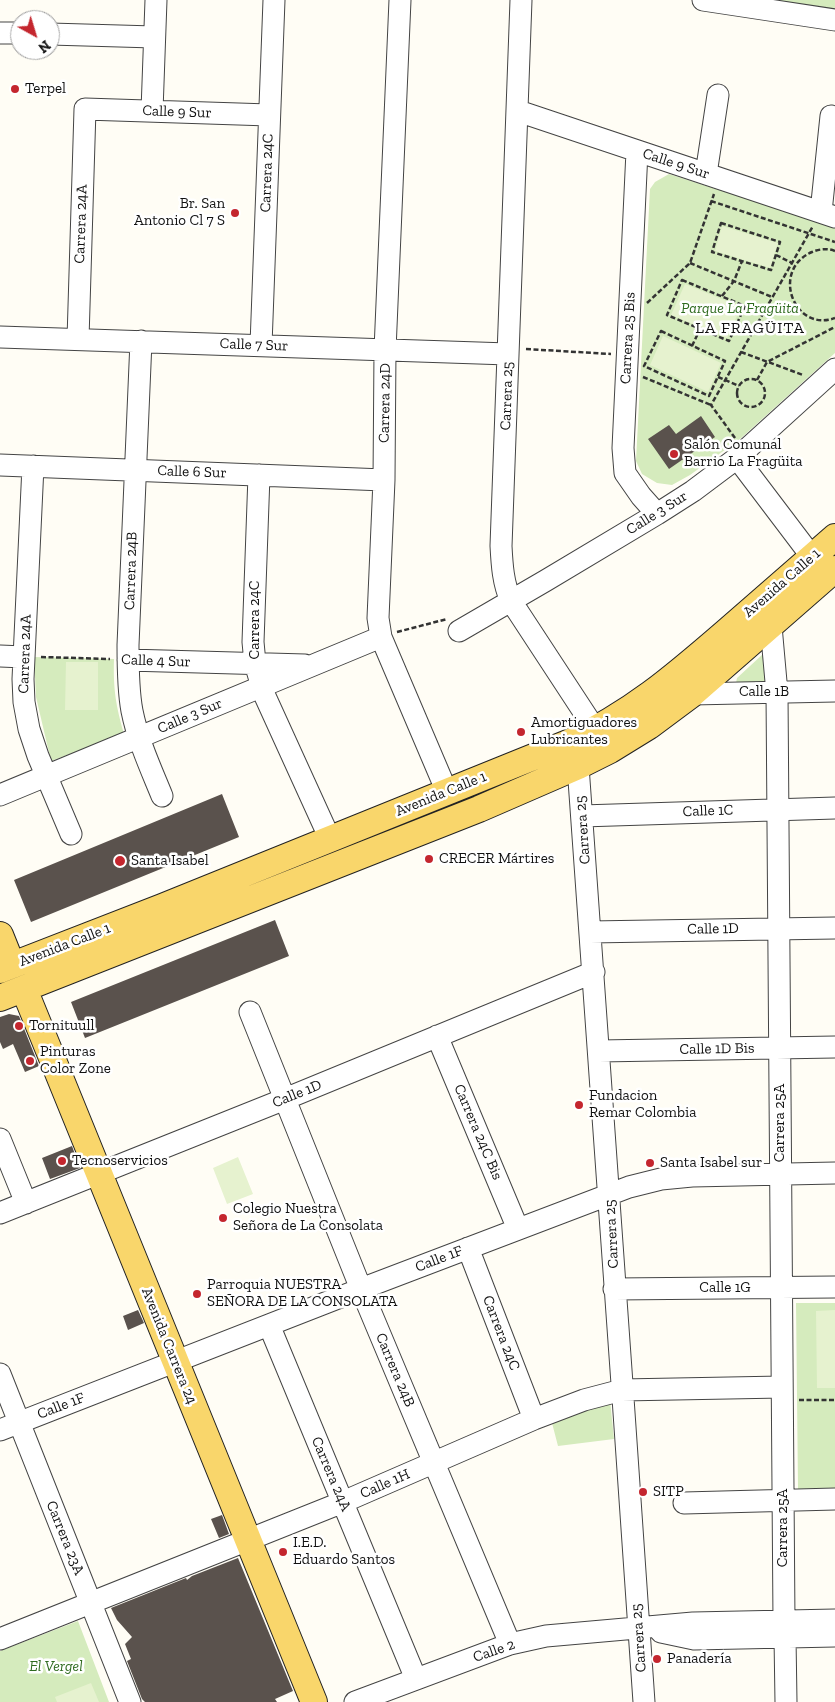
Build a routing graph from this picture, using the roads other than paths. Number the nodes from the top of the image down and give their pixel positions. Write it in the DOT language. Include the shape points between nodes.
graph roads {
  1 [pos="156,0"];
  2 [pos="274,0"];
  3 [pos="400,0"];
  4 [pos="521,0"];
  5 [pos="703,0"];
  6 [pos="835,20"];
  7 [pos="60,34"];
  8 [pos="154,37"];
  9 [pos="718,95"];
  10 [pos="85,109"];
  11 [pos="152,111"];
  12 [pos="518,111"];
  13 [pos="269,115"];
  14 [pos="832,116"];
  15 [pos="637,151"];
  16 [pos="712,176"];
  17 [pos="828,214"];
  18 [pos="0,336"];
  19 [pos="78,339"];
  20 [pos="141,341"];
  21 [pos="261,346"];
  22 [pos="385,350"];
  23 [pos="508,351"];
  24 [pos="828,375"];
  25 [pos="741,455"];
  26 [pos="0,465"];
  27 [pos="33,466"];
  28 [pos="135,470"];
  29 [pos="258,475"];
  30 [pos="384,480"];
  31 [pos="657,514"];
  32 [pos="835,537"];
  33 [pos="812,557"];
  34 [pos="835,569"];
  35 [pos="511,601"];
  36 [pos="771,626"];
  37 [pos="459,631"];
  38 [pos="381,637"];
  39 [pos="0,656"];
  40 [pos="24,657"];
  41 [pos="128,660"];
  42 [pos="255,663"];
  43 [pos="313,665"];
  44 [pos="262,686"];
  45 [pos="835,692"];
  46 [pos="777,693"];
  47 [pos="692,694"];
  48 [pos="599,728"];
  49 [pos="139,737"];
  50 [pos="631,738"];
  51 [pos="578,766"];
  52 [pos="47,775"];
  53 [pos="448,792"];
  54 [pos="0,795"];
  55 [pos="162,796"];
  56 [pos="835,808"];
  57 [pos="778,809"];
  58 [pos="582,816"];
  59 [pos="71,834"];
  60 [pos="330,839"];
  61 [pos="835,928"];
  62 [pos="779,929"];
  63 [pos="590,932"];
  64 [pos="0,935"];
  65 [pos="6,968"];
  66 [pos="594,972"];
  67 [pos="12,994"];
  68 [pos="250,1012"];
  69 [pos="437,1036"];
  70 [pos="835,1047"];
  71 [pos="780,1048"];
  72 [pos="600,1051"];
  73 [pos="285,1099"];
  74 [pos="0,1139"];
  75 [pos="835,1173"];
  76 [pos="99,1174"];
  77 [pos="781,1174"];
  78 [pos="610,1194"];
  79 [pos="26,1203"];
  80 [pos="0,1213"];
  81 [pos="518,1228"];
  82 [pos="468,1248"];
  83 [pos="835,1287"];
  84 [pos="782,1288"];
  85 [pos="361,1289"];
  86 [pos="614,1289"];
  87 [pos="269,1325"];
  88 [pos="175,1362"];
  89 [pos="0,1374"];
  90 [pos="622,1390"];
  91 [pos="782,1394"];
  92 [pos="534,1419"];
  93 [pos="20,1422"];
  94 [pos="0,1430"];
  95 [pos="434,1462"];
  96 [pos="835,1499"];
  97 [pos="783,1500"];
  98 [pos="343,1502"];
  99 [pos="684,1503"];
  100 [pos="248,1540"];
  101 [pos="91,1603"];
  102 [pos="835,1620"];
  103 [pos="638,1627"];
  104 [pos="784,1629"];
  105 [pos="835,1636"];
  106 [pos="0,1639"];
  107 [pos="510,1644"];
  108 [pos="416,1679"];
  109 [pos="130,1702"];
  110 [pos="314,1702"];
  111 [pos="355,1702"];
  112 [pos="644,1702"];
  113 [pos="786,1702"];
  1 -- 8 [label="street"];
  2 -- 13 [label="street, Carrera 24C"];
  3 -- 22 [label="street, Carrera 24D"];
  4 -- 12 [label="street, Carrera 25"];
  5 -- 6 [label="street"];
  7 -- 8 [label="street"];
  8 -- 11 [label="street"];
  9 -- 16 [label="street"];
  10 -- 11 [label="street, Calle 9 Sur"];
  10 -- 19 [label="street, Carrera 24A"];
  11 -- 13 [label="street, Calle 9 Sur"];
  12 -- 15 [label="street, Calle 9 Sur"];
  12 -- 23 [label="street, Carrera 25"];
  13 -- 21 [label="street, Carrera 24C"];
  14 -- 17 [label="street"];
  15 -- 16 [label="street, Calle 9 Sur"];
  15 -- 31 [label="street, Carrera 25 Bis" via="623,448 625,473"];
  16 -- 17 [label="street, Calle 9 Sur"];
  18 -- 19 [label="street, Calle 7 Sur"];
  19 -- 20 [label="street, Calle 7 Sur"];
  20 -- 21 [label="street, Calle 7 Sur"];
  20 -- 28 [label="street, Carrera 24B"];
  21 -- 22 [label="street, Calle 7 Sur"];
  22 -- 23 [label="street, Calle 7 Sur"];
  22 -- 30 [label="street, Carrera 24D"];
  23 -- 35 [label="street, Carrera 25" via="501,546 505,584"];
  24 -- 25 [label="street, Calle 3 Sur"];
  25 -- 31 [label="street, Calle 3 Sur"];
  25 -- 33 [label="street"];
  26 -- 27 [label="street, Calle 6 Sur"];
  27 -- 28 [label="street, Calle 6 Sur"];
  27 -- 40 [label="street, Carrera 24A"];
  28 -- 29 [label="street, Calle 6 Sur"];
  28 -- 41 [label="street, Carrera 24B"];
  29 -- 30 [label="street, Calle 6 Sur"];
  29 -- 42 [label="street, Carrera 24C"];
  30 -- 38 [label="street, Carrera 24D" via="378,618"];
  31 -- 35 [label="street, Calle 3 Sur"];
  32 -- 33 [label="main road, Avenida Calle 1"];
  33 -- 48 [label="main road, Avenida Calle 1" via="655,692"];
  34 -- 36 [label="main road, Avenida Calle 1"];
  35 -- 37 [label="street, Calle 3 Sur"];
  35 -- 48 [label="street, Carrera 25" via="589,720"];
  36 -- 46 [label="street, Carrera 25A"];
  36 -- 47 [label="main road, Avenida Calle 1"];
  38 -- 43 [label="street, Calle 3 Sur"];
  38 -- 53 [label="street, Carrera 24D"];
  39 -- 40 [label="street"];
  40 -- 52 [label="street, Carrera 24A" via="24,702 29,729"];
  41 -- 42 [label="street, Calle 4 Sur"];
  41 -- 49 [label="street, Carrera 24B" via="132,711"];
  42 -- 43 [label="street, Calle 4 Sur"];
  42 -- 44 [label="street, Carrera 24C"];
  43 -- 44 [label="street, Calle 3 Sur"];
  44 -- 49 [label="street, Calle 3 Sur"];
  44 -- 60 [label="street, Carrera 24C"];
  45 -- 46 [label="street, Calle 1B"];
  46 -- 47 [label="street, Calle 1B"];
  46 -- 57 [label="street, Carrera 25A"];
  47 -- 50 [label="main road, Avenida Calle 1"];
  48 -- 50 [label="street, Carrera 25"];
  48 -- 53 [label="main road, Avenida Calle 1"];
  49 -- 52 [label="street, Calle 3 Sur"];
  49 -- 55 [label="street, Carrera 24B"];
  50 -- 51 [label="main road, Avenida Calle 1"];
  51 -- 58 [label="street, Carrera 25"];
  51 -- 67 [label="main road, Avenida Calle 1" via="479,809"];
  52 -- 54 [label="street, Calle 3 Sur"];
  52 -- 59 [label="street, Carrera 24A"];
  53 -- 60 [label="main road, Avenida Calle 1"];
  56 -- 57 [label="street, Calle 1C"];
  57 -- 58 [label="street, Calle 1C"];
  57 -- 62 [label="street, Carrera 25A"];
  58 -- 63 [label="street, Carrera 25"];
  60 -- 65 [label="main road, Avenida Calle 1"];
  61 -- 62 [label="street, Calle 1D"];
  62 -- 63 [label="street, Calle 1D"];
  62 -- 71 [label="street, Carrera 25A"];
  63 -- 66 [label="street, Carrera 25"];
  64 -- 65 [label="main road"];
  66 -- 69 [label="street, Calle 1D"];
  66 -- 72 [label="street, Carrera 25"];
  67 -- 76 [label="main road, Avenida Carrera 24"];
  68 -- 73 [label="street, Carrera 24B"];
  69 -- 73 [label="street, Calle 1D"];
  69 -- 81 [label="street, Carrera 24C Bis"];
  70 -- 71 [label="street, Calle 1D Bis"];
  71 -- 72 [label="street, Calle 1D Bis"];
  71 -- 77 [label="street, Carrera 25A"];
  72 -- 78 [label="street, Carrera 25"];
  73 -- 76 [label="street, Calle 1D"];
  73 -- 85 [label="street, Carrera 24B"];
  74 -- 79 [label="street"];
  75 -- 77 [label="street, Calle 1F"];
  76 -- 79 [label="street, Calle 1D"];
  76 -- 88 [label="main road, Avenida Carrera 24"];
  77 -- 78 [label="street, Calle 1F" via="692,1176 637,1185"];
  77 -- 84 [label="street, Carrera 25A"];
  78 -- 81 [label="street, Calle 1F"];
  78 -- 86 [label="street, Carrera 25"];
  79 -- 80 [label="street, Calle 1D"];
  81 -- 82 [label="street, Calle 1F"];
  82 -- 85 [label="street, Calle 1F"];
  82 -- 92 [label="street, Carrera 24C"];
  83 -- 84 [label="street, Calle 1G"];
  84 -- 86 [label="street, Calle 1G"];
  84 -- 91 [label="street, Carrera 25A"];
  85 -- 87 [label="street, Calle 1F"];
  85 -- 95 [label="street, Carrera 24B"];
  86 -- 90 [label="street, Carrera 25"];
  87 -- 88 [label="street, Calle 1F"];
  87 -- 98 [label="street, Carrera 24A"];
  88 -- 93 [label="street, Calle 1F"];
  88 -- 100 [label="main road, Avenida Carrera 24"];
  89 -- 93 [label="street, Carrera 23A"];
  90 -- 91 [label="street, Calle 1H"];
  90 -- 92 [label="street, Calle 1H"];
  90 -- 103 [label="street, Carrera 25"];
  91 -- 97 [label="street, Carrera 25A"];
  92 -- 95 [label="street, Calle 1H"];
  93 -- 94 [label="street, Calle 1F"];
  93 -- 101 [label="street, Carrera 23A"];
  95 -- 98 [label="street, Calle 1H"];
  95 -- 107 [label="street, Carrera 24B"];
  96 -- 97 [label="street"];
  97 -- 99 [label="street"];
  97 -- 104 [label="street, Carrera 25A"];
  98 -- 100 [label="street, Calle 1H"];
  98 -- 108 [label="street, Carrera 24A"];
  100 -- 101 [label="street, Calle 1H"];
  100 -- 110 [label="main road, Avenida Carrera 24"];
  101 -- 106 [label="street, Calle 1H"];
  101 -- 109 [label="street, Carrera 23A"];
  102 -- 104 [label="street, Calle 2"];
  103 -- 104 [label="street, Calle 2" via="694,1639"];
  103 -- 107 [label="street, Calle 2" via="546,1636"];
  103 -- 112 [label="street, Carrera 25"];
  104 -- 105 [label="street, Calle 2"];
  104 -- 113 [label="street, Carrera 25A"];
  107 -- 108 [label="street, Calle 2"];
  108 -- 111 [label="street, Calle 2"];
}
